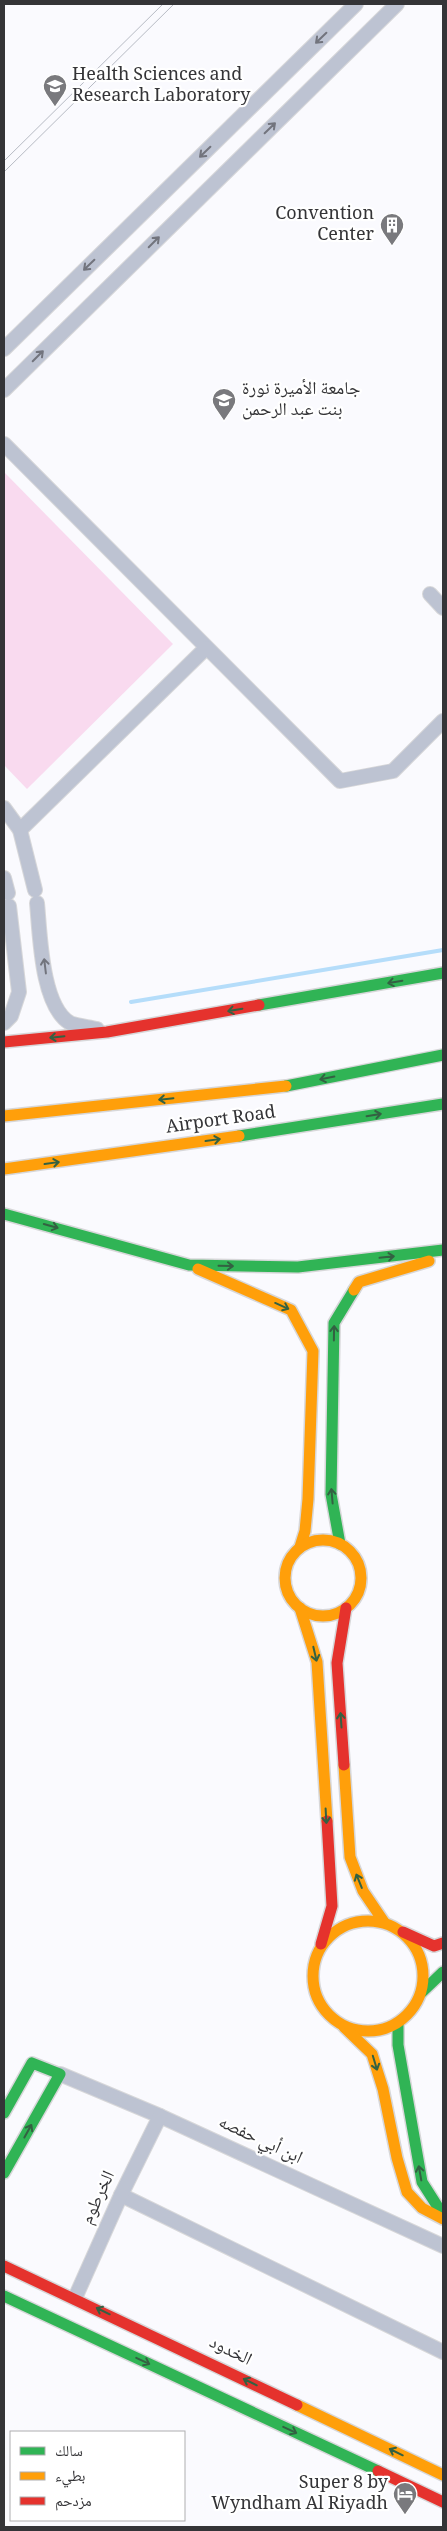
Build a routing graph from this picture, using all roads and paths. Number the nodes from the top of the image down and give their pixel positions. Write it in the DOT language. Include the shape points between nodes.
graph roads {
  1 [pos="356,4"];
  2 [pos="397,4"];
  3 [pos="4,349"];
  4 [pos="4,390"];
  5 [pos="4,444"];
  6 [pos="430,594"];
  7 [pos="443,608"];
  8 [pos="206,648"];
  9 [pos="443,721"];
  10 [pos="4,808"];
  11 [pos="20,830"];
  12 [pos="4,878"];
  13 [pos="443,973"];
  14 [pos="4,1024"];
  15 [pos="107,1032"];
  16 [pos="4,1042"];
  17 [pos="443,1055"];
  18 [pos="443,1104"];
  19 [pos="4,1116"];
  20 [pos="4,1170"];
  21 [pos="4,1214"];
  22 [pos="443,1250"];
  23 [pos="443,1257"];
  24 [pos="189,1265"];
  25 [pos="340,1544"];
  26 [pos="300,1547"];
  27 [pos="300,1608"];
  28 [pos="346,1608"];
  29 [pos="384,1922"];
  30 [pos="401,1931"];
  31 [pos="443,1943"];
  32 [pos="320,1946"];
  33 [pos="443,1972"];
  34 [pos="421,1993"];
  35 [pos="398,2023"];
  36 [pos="344,2026"];
  37 [pos="60,2074"];
  38 [pos="4,2113"];
  39 [pos="160,2116"];
  40 [pos="4,2173"];
  41 [pos="120,2195"];
  42 [pos="443,2215"];
  43 [pos="443,2219"];
  44 [pos="443,2246"];
  45 [pos="4,2266"];
  46 [pos="4,2296"];
  47 [pos="75,2298"];
  48 [pos="443,2352"];
  49 [pos="442,2472"];
  50 [pos="443,2502"];
  1 -- 3 [label="street, one-way"];
  4 -- 2 [label="street, one-way"];
  5 -- 8 [label="street"];
  6 -- 7 [label="street"];
  8 -- 9 [label="street" via="340,781 393,771"];
  8 -- 11 [label="street"];
  10 -- 11 [label="street"];
  15 -- 11 [label="street, one-way" via="70,1022 56,1007 47,982 36,896"];
  12 -- 14 [label="street" via="20,992 12,1016"];
  13 -- 15 [label="main road, one-way"];
  15 -- 16 [label="main road, one-way"];
  17 -- 19 [label="main road, Airport Road, one-way" via="278,1092"];
  20 -- 18 [label="main road, Airport Road, one-way"];
  21 -- 24 [label="main road, one-way"];
  24 -- 22 [label="main road, one-way" via="298,1267"];
  25 -- 23 [label="main road, one-way" via="331,1494 334,1323 359,1282"];
  24 -- 26 [label="main road, one-way" via="291,1310 313,1351 308,1499"];
  25 -- 26 [label="main road" via="324,1540 311,1541"];
  25 -- 28 [label="main road" via="356,1558 360,1570 358,1595"];
  26 -- 27 [label="main road" via="286,1567 285,1580 287,1592"];
  27 -- 28 [label="main road" via="315,1616 328,1616"];
  27 -- 32 [label="main road, one-way" via="317,1662 332,1906"];
  29 -- 28 [label="main road, one-way" via="363,1891 350,1857 337,1663"];
  29 -- 30 [label="main road"];
  29 -- 32 [label="main road" via="348,1923"];
  30 -- 31 [label="main road" via="434,1946"];
  30 -- 34 [label="main road" via="413,1943 421,1959 424,1976"];
  32 -- 36 [label="main road" via="313,1964 312,1983 318,2001 329,2016"];
  33 -- 34 [label="main road"];
  34 -- 35 [label="main road" via="412,2010"];
  35 -- 36 [label="main road" via="381,2030 363,2032"];
  42 -- 35 [label="main road, one-way" via="422,2182 398,2045"];
  36 -- 43 [label="main road, one-way" via="372,2054 407,2192 422,2208"];
  37 -- 38 [label="main road" via="32,2063"];
  37 -- 39 [label="street, ابن أبي حفصه"];
  40 -- 37 [label="main road, one-way"];
  39 -- 41 [label="street, الخرطوم"];
  39 -- 44 [label="street, ابن أبي حفصه"];
  41 -- 47 [label="street, الخرطوم"];
  41 -- 48 [label="street"];
  45 -- 47 [label="main road, الخدود"];
  46 -- 50 [label="main road, one-way"];
  49 -- 47 [label="main road, الخدود, one-way"];
}
